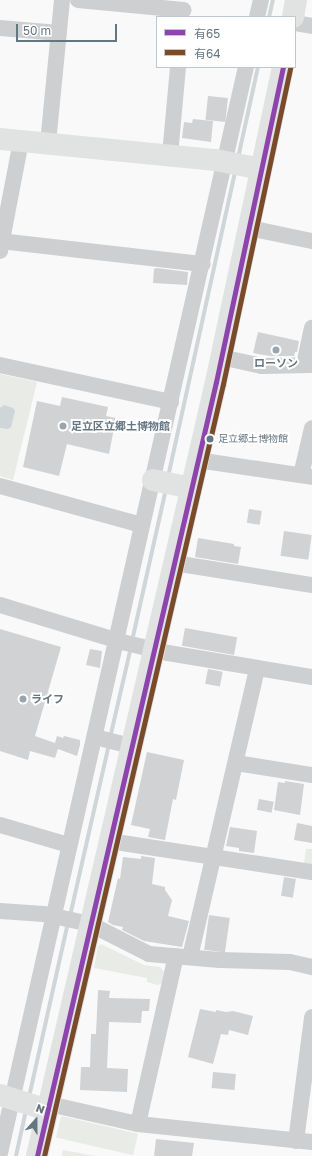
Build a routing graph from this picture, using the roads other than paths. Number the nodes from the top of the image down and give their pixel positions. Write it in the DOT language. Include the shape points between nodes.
graph roads {
  1 [pos="62,0"];
  2 [pos="78,0"];
  3 [pos="261,0"];
  4 [pos="296,0"];
  5 [pos="184,9"];
  6 [pos="257,16"];
  7 [pos="293,16"];
  8 [pos="296,24"];
  9 [pos="312,26"];
  10 [pos="0,28"];
  11 [pos="59,33"];
  12 [pos="178,68"];
  13 [pos="246,68"];
  14 [pos="283,68"];
  15 [pos="0,138"];
  16 [pos="22,141"];
  17 [pos="48,143"];
  18 [pos="170,155"];
  19 [pos="240,164"];
  20 [pos="248,228"];
  21 [pos="312,240"];
  22 [pos="1,244"];
  23 [pos="203,264"];
  24 [pos="312,328"];
  25 [pos="221,357"];
  26 [pos="0,365"];
  27 [pos="308,365"];
  28 [pos="171,402"];
  29 [pos="312,428"];
  30 [pos="198,460"];
  31 [pos="306,476"];
  32 [pos="153,480"];
  33 [pos="0,486"];
  34 [pos="184,487"];
  35 [pos="142,525"];
  36 [pos="174,563"];
  37 [pos="312,585"];
  38 [pos="0,605"];
  39 [pos="119,641"];
  40 [pos="148,648"];
  41 [pos="257,668"];
  42 [pos="312,676"];
  43 [pos="97,738"];
  44 [pos="126,745"];
  45 [pos="236,763"];
  46 [pos="312,775"];
  47 [pos="0,824"];
  48 [pos="110,841"];
  49 [pos="69,845"];
  50 [pos="214,858"];
  51 [pos="312,872"];
  52 [pos="0,911"];
  53 [pos="70,920"];
  54 [pos="183,957"];
  55 [pos="312,967"];
  56 [pos="312,1017"];
  57 [pos="27,1103"];
  58 [pos="138,1124"];
  59 [pos="304,1142"];
  60 [pos="0,1153"];
  61 [pos="37,1156"];
  1 -- 11 [label="street"];
  2 -- 5 [label="street"];
  3 -- 6 [label="street"];
  4 -- 7 [label="street"];
  8 -- 9 [label="street"];
  10 -- 11 [label="street"];
  11 -- 17 [label="street"];
  12 -- 18 [label="street"];
  13 -- 19 [label="street"];
  14 -- 19 [label="street"];
  15 -- 16 [label="street"];
  16 -- 17 [label="street"];
  16 -- 22 [label="street"];
  17 -- 18 [label="street"];
  18 -- 19 [label="street"];
  19 -- 20 [label="street"];
  19 -- 23 [label="street"];
  20 -- 21 [label="street"];
  20 -- 25 [label="street"];
  22 -- 23 [label="street"];
  23 -- 28 [label="street"];
  24 -- 27 [label="street"];
  25 -- 27 [label="street" via="262,366"];
  25 -- 30 [label="street"];
  26 -- 28 [label="street"];
  28 -- 32 [label="street"];
  29 -- 31 [label="street"];
  30 -- 31 [label="street"];
  30 -- 34 [label="street"];
  32 -- 34 [label="street"];
  32 -- 35 [label="street"];
  33 -- 35 [label="street"];
  34 -- 36 [label="street"];
  35 -- 39 [label="street"];
  36 -- 37 [label="street"];
  36 -- 40 [label="street"];
  38 -- 39 [label="street"];
  39 -- 40 [label="street"];
  39 -- 43 [label="street"];
  40 -- 41 [label="street"];
  40 -- 44 [label="street"];
  41 -- 42 [label="street"];
  41 -- 45 [label="street"];
  43 -- 44 [label="street"];
  43 -- 49 [label="street"];
  44 -- 48 [label="street"];
  45 -- 46 [label="street"];
  45 -- 50 [label="street"];
  47 -- 49 [label="street"];
  48 -- 50 [label="street"];
  48 -- 53 [label="street"];
  49 -- 53 [label="street"];
  50 -- 51 [label="street"];
  50 -- 54 [label="street"];
  52 -- 53 [label="street"];
  53 -- 54 [label="street" via="149,954"];
  53 -- 57 [label="street"];
  53 -- 57 [label="street"];
  54 -- 55 [label="street" via="290,962"];
  54 -- 58 [label="street"];
  56 -- 59 [label="street"];
  57 -- 58 [label="street"];
  57 -- 60 [label="street"];
  57 -- 61 [label="street"];
  58 -- 59 [label="street"];
}
